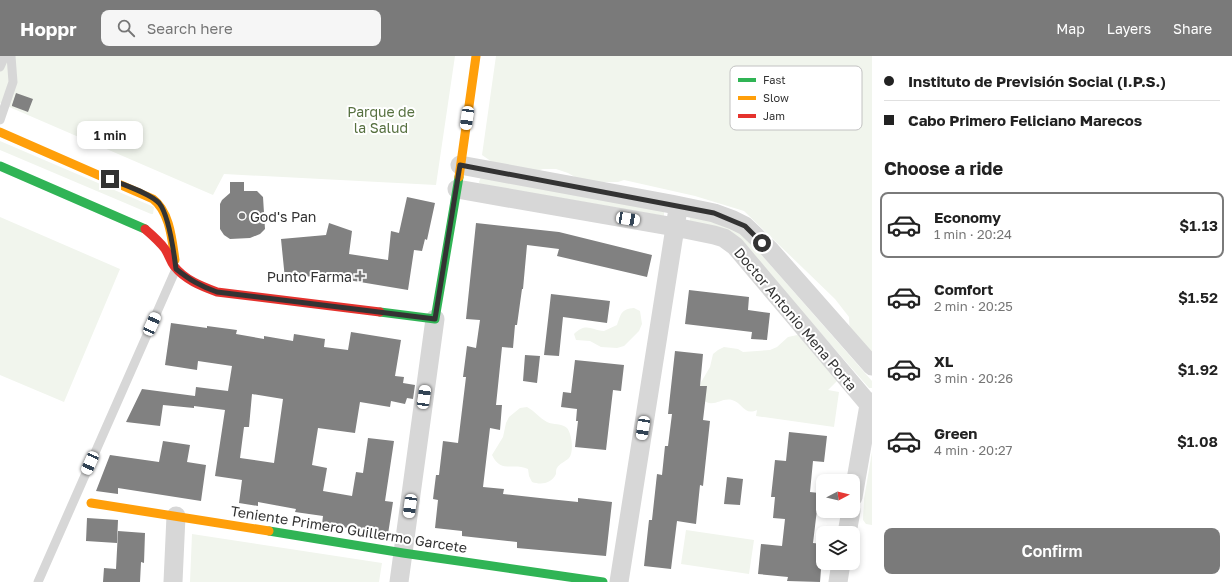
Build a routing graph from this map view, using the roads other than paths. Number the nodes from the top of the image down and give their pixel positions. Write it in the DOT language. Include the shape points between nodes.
graph roads {
  1 [pos="5,56"];
  2 [pos="11,56"];
  3 [pos="476,56"];
  4 [pos="0,67"];
  5 [pos="0,120"];
  6 [pos="0,132"];
  7 [pos="460,165"];
  8 [pos="0,166"];
  9 [pos="457,189"];
  10 [pos="678,205"];
  11 [pos="675,227"];
  12 [pos="176,269"];
  13 [pos="435,319"];
  14 [pos="872,366"];
  15 [pos="871,405"];
  16 [pos="858,474"];
  17 [pos="91,504"];
  18 [pos="176,516"];
  19 [pos="403,553"];
  20 [pos="841,570"];
  21 [pos="38,582"];
  22 [pos="173,582"];
  23 [pos="399,582"];
  24 [pos="603,582"];
  25 [pos="619,582"];
  26 [pos="838,582"];
  1 -- 4 [label="lane"];
  2 -- 5 [label="lane" via="13,82"];
  3 -- 7 [label="street"];
  6 -- 12 [label="street" via="151,196 160,204 173,240"];
  7 -- 9 [label="street"];
  7 -- 10 [label="street"];
  8 -- 12 [label="street" via="145,229 164,248"];
  9 -- 11 [label="street, Doctor Antonio Mena Porta"];
  9 -- 13 [label="street"];
  10 -- 11 [label="street"];
  10 -- 14 [label="street" via="714,213 745,226"];
  11 -- 15 [label="street, Doctor Antonio Mena Porta" via="724,238 735,246"];
  11 -- 25 [label="street"];
  12 -- 13 [label="street" via="202,287 217,292"];
  12 -- 21 [label="lane"];
  13 -- 19 [label="street"];
  15 -- 16 [label="street"];
  17 -- 18 [label="street, Teniente Primero Guillermo Garcete"];
  18 -- 19 [label="street, Teniente Primero Guillermo Garcete"];
  18 -- 22 [label="street"];
  19 -- 23 [label="street"];
  19 -- 24 [label="street, Teniente Primero Guillermo Garcete"];
  20 -- 26 [label="street"];
}
